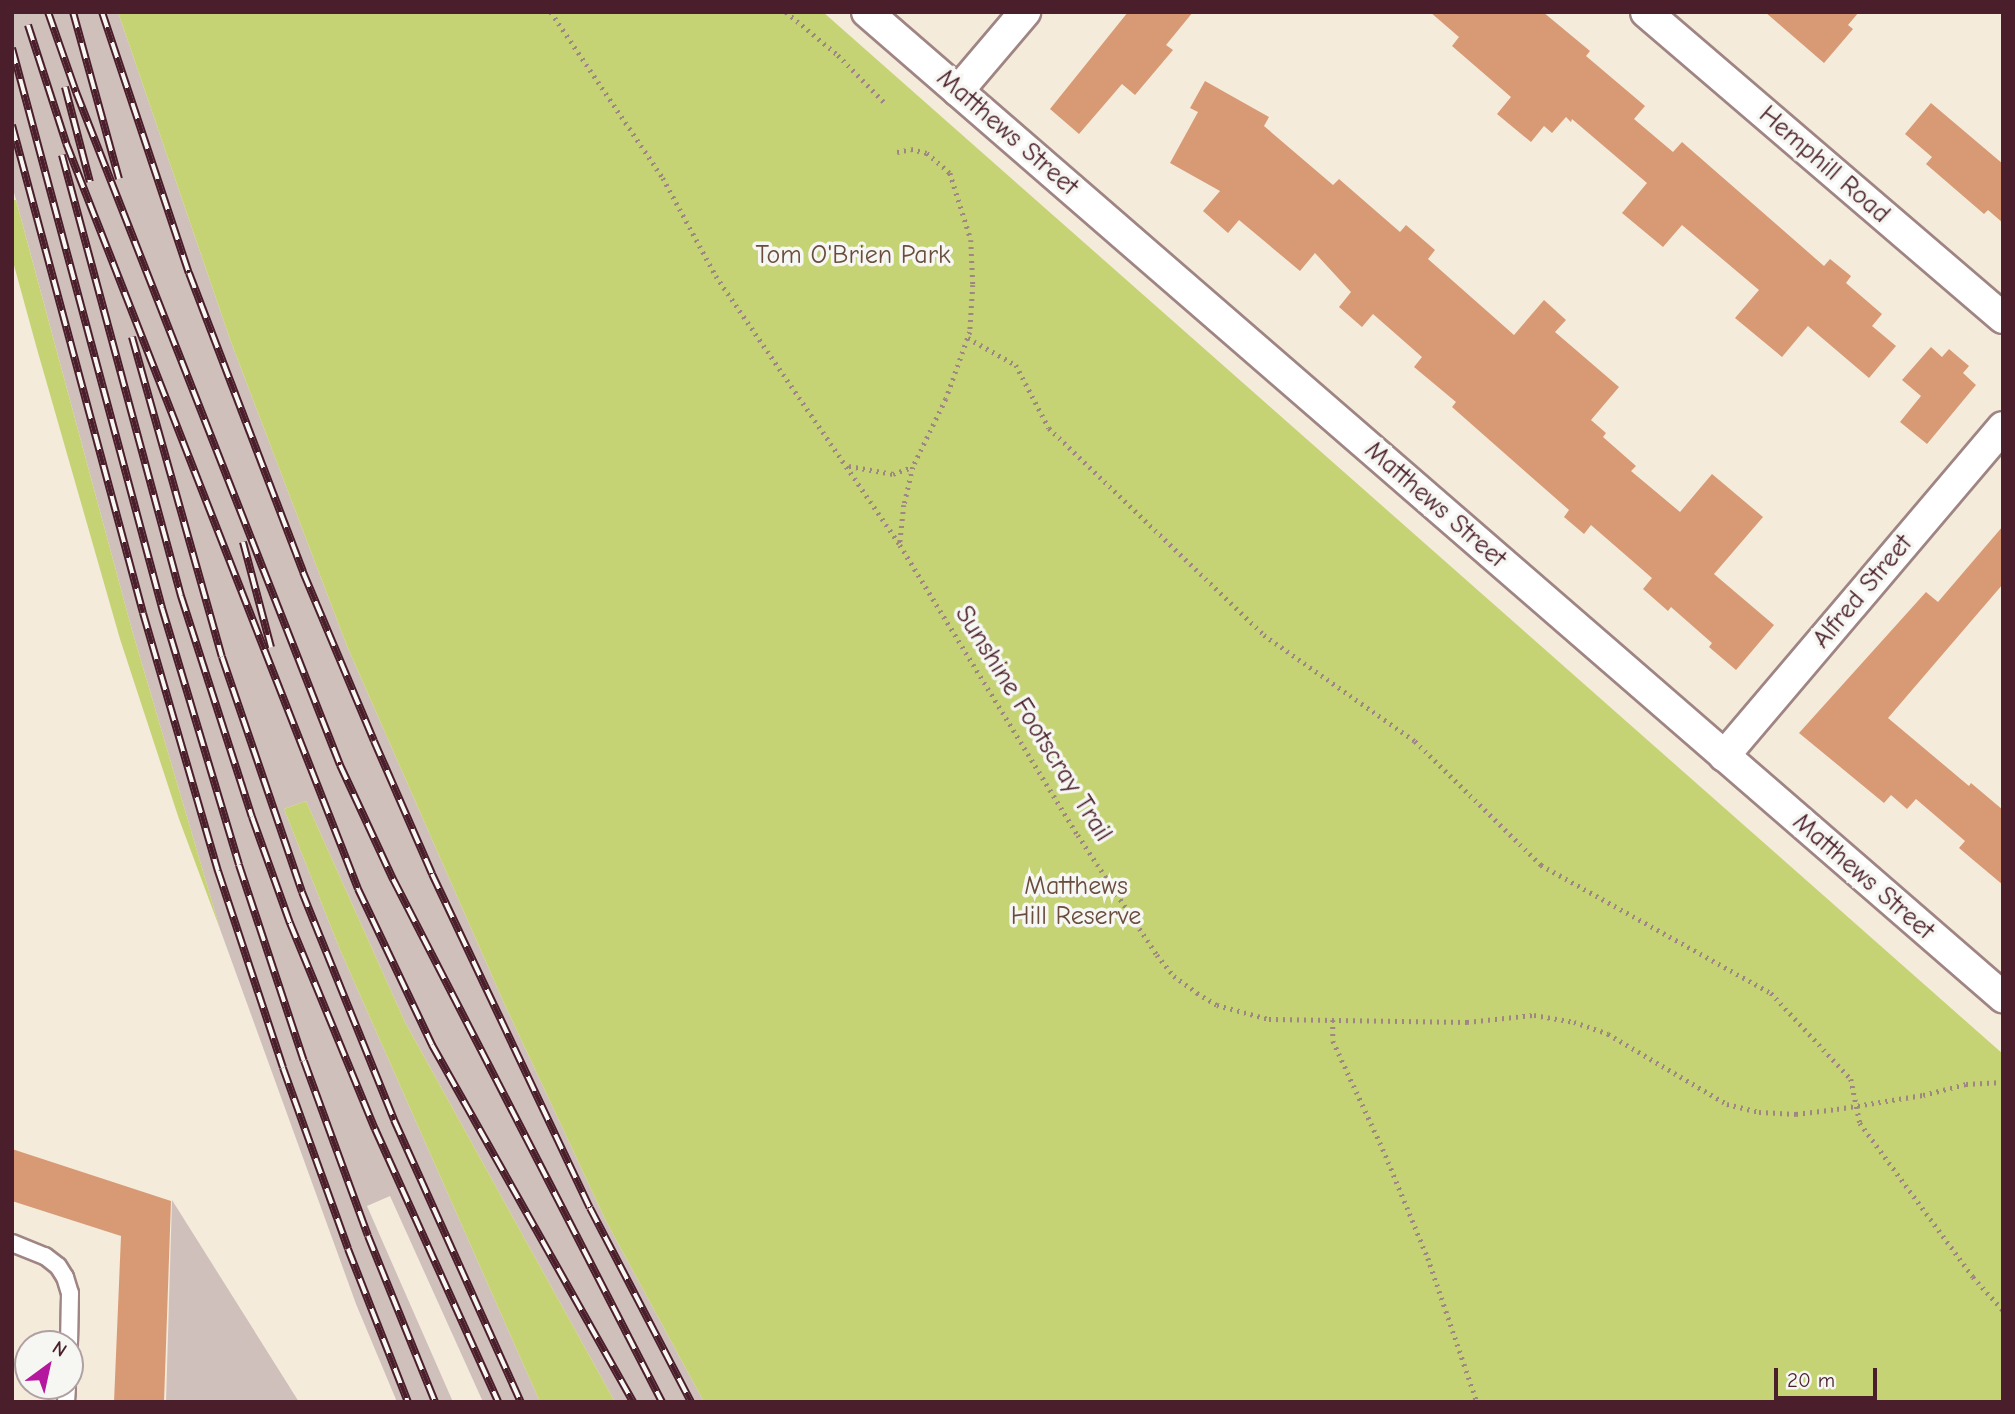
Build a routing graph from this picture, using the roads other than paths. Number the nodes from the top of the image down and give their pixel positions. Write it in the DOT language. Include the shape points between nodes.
graph roads {
  1 [pos="867,12"];
  2 [pos="1025,12"];
  3 [pos="1646,12"];
  4 [pos="958,91"];
  5 [pos="2003,318"];
  6 [pos="2003,427"];
  7 [pos="1724,756"];
  8 [pos="2003,997"];
  9 [pos="12,1243"];
  10 [pos="69,1330"];
  1 -- 4 [label="street, Matthews Street"];
  2 -- 4 [label="street"];
  3 -- 5 [label="street, Hemphill Road"];
  4 -- 7 [label="street, Matthews Street"];
  6 -- 7 [label="street, Alfred Street"];
  7 -- 8 [label="street, Matthews Street"];
  9 -- 10 [label="lane" via="58,1266 70,1293"];
}
